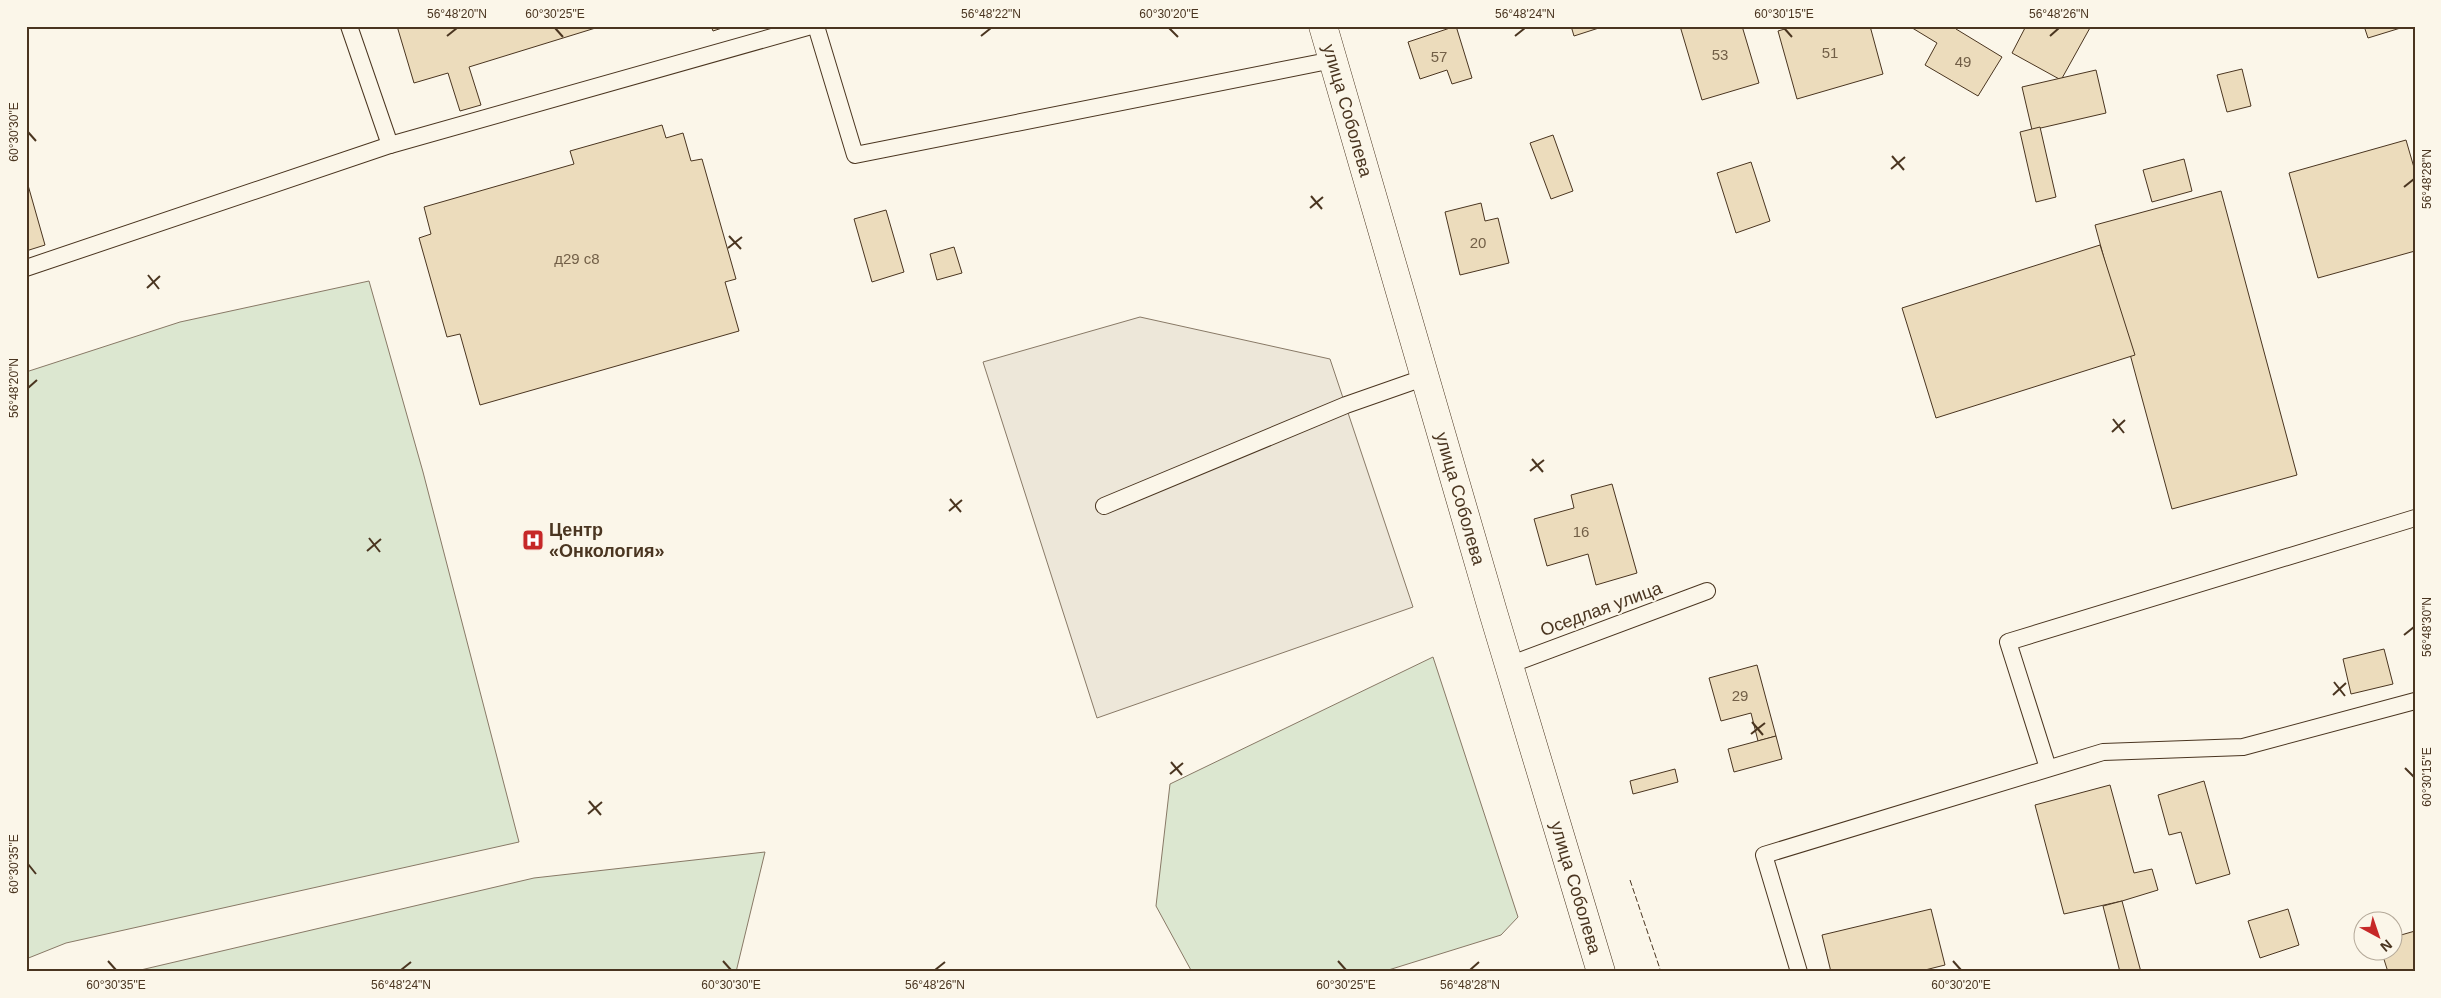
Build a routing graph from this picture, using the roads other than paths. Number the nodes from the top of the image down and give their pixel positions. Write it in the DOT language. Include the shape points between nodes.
graph roads {
  1 [pos="349,26"];
  2 [pos="811,26"];
  3 [pos="816,26"];
  4 [pos="1323,26"];
  5 [pos="1333,60"];
  6 [pos="390,145"];
  7 [pos="26,268"];
  8 [pos="1426,377"];
  9 [pos="1104,506"];
  10 [pos="2415,518"];
  11 [pos="1707,591"];
  12 [pos="1509,665"];
  13 [pos="2415,701"];
  14 [pos="2048,768"];
  15 [pos="1602,972"];
  16 [pos="1798,972"];
  1 -- 6 [label="lane"];
  2 -- 6 [label="lane"];
  3 -- 5 [label="lane" via="855,155"];
  4 -- 5 [label="street, улица Соболева"];
  5 -- 8 [label="street, улица Соболева"];
  6 -- 7 [label="lane"];
  8 -- 9 [label="lane" via="1346,406"];
  8 -- 12 [label="street, улица Соболева"];
  10 -- 14 [label="lane" via="2008,642"];
  11 -- 12 [label="lane, Оседлая улица"];
  12 -- 15 [label="street, улица Соболева"];
  13 -- 14 [label="lane" via="2243,747 2103,752"];
  14 -- 16 [label="lane" via="1764,855"];
}
